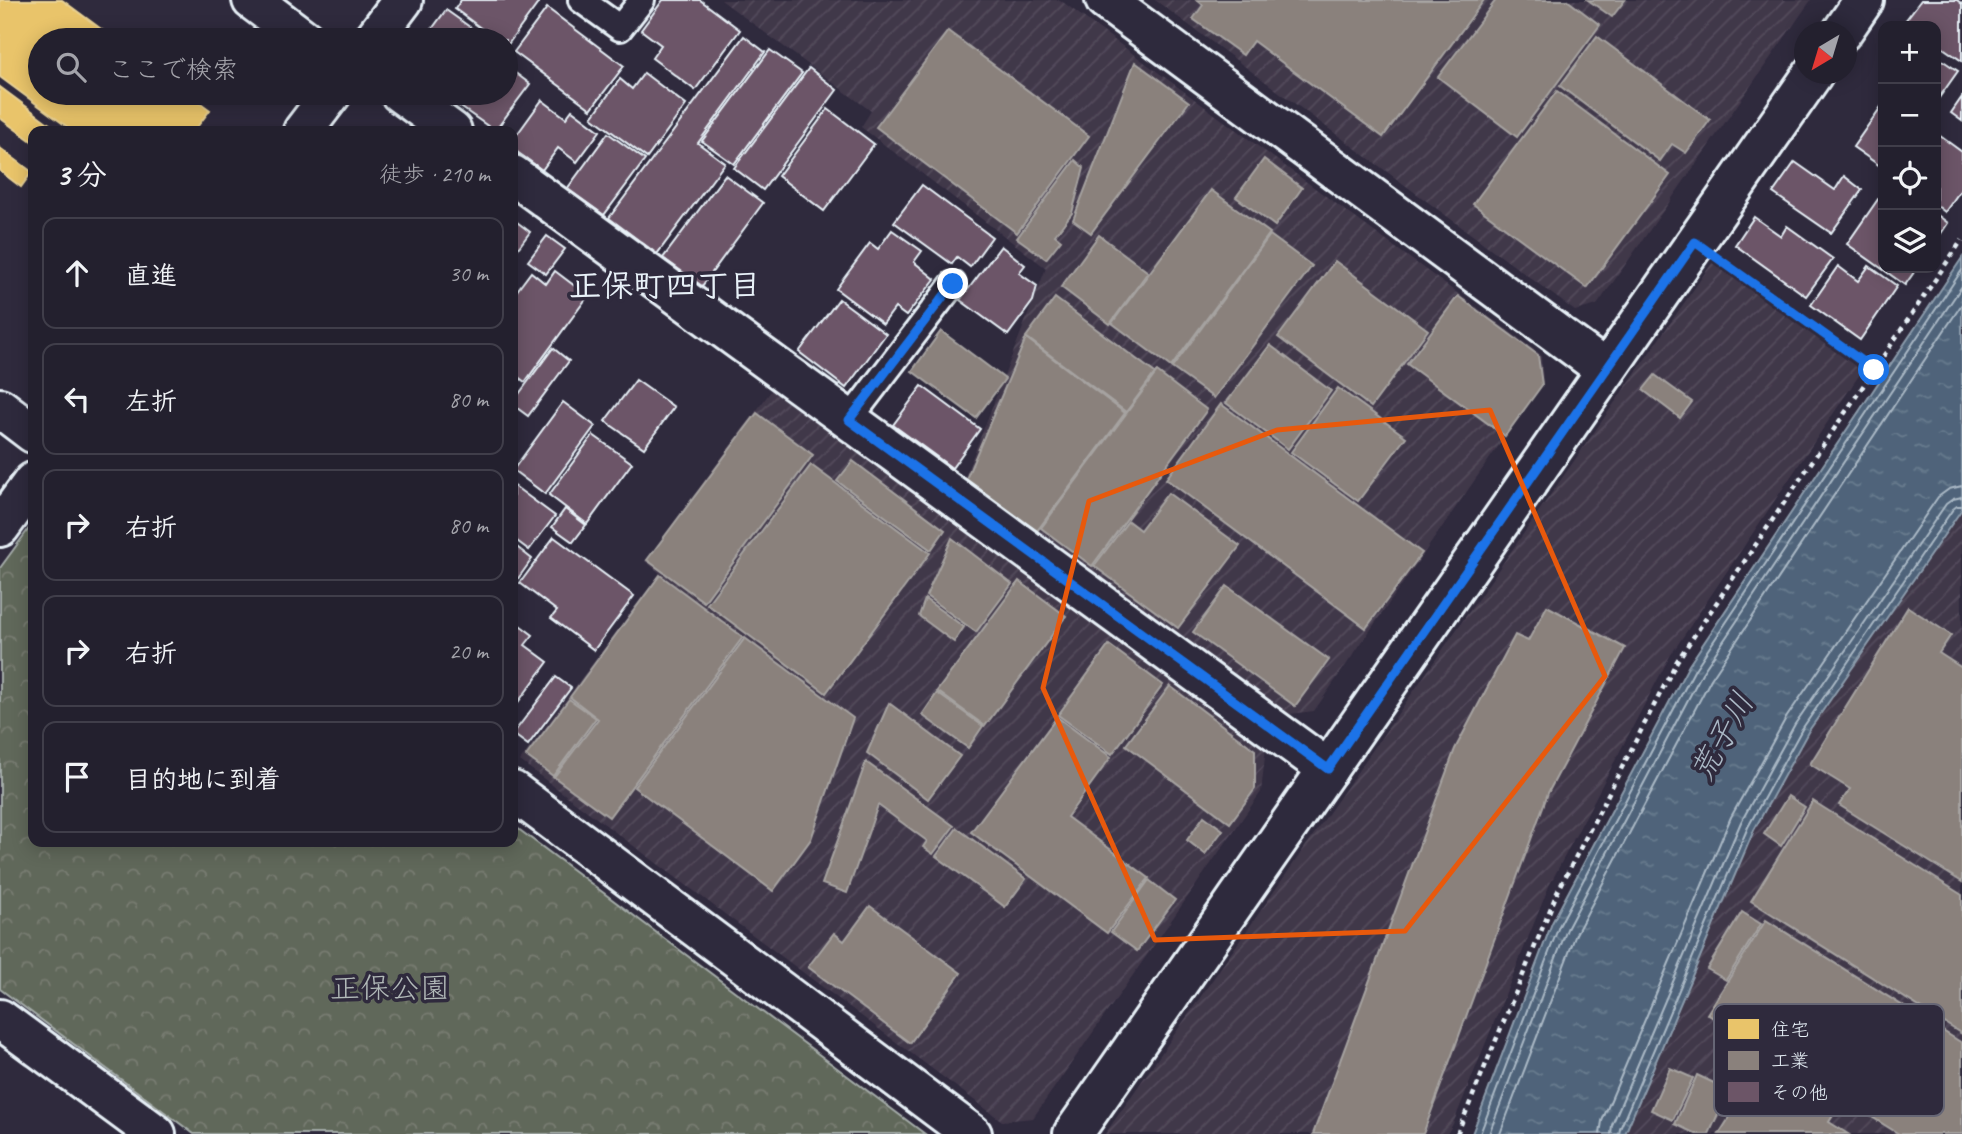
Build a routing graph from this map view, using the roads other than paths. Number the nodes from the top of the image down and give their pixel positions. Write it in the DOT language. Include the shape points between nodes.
graph roads {
  1 [pos="251,0"];
  2 [pos="403,0"];
  3 [pos="582,0"];
  4 [pos="642,0"];
  5 [pos="1105,0"];
  6 [pos="1864,0"];
  7 [pos="1850,21"];
  8 [pos="289,28"];
  9 [pos="382,28"];
  10 [pos="1806,84"];
  11 [pos="323,105"];
  12 [pos="417,105"];
  13 [pos="307,126"];
  14 [pos="446,126"];
  15 [pos="518,179"];
  16 [pos="953,284"];
  17 [pos="1606,370"];
  18 [pos="0,408"];
  19 [pos="849,420"];
  20 [pos="28,429"];
  21 [pos="28,489"];
  22 [pos="0,527"];
  23 [pos="1328,769"];
  24 [pos="518,795"];
  25 [pos="0,1019"];
  26 [pos="156,1134"];
  27 [pos="972,1134"];
  28 [pos="1073,1134"];
  1 -- 8 [label="street"];
  2 -- 9 [label="street"];
  3 -- 4 [label="lane" via="620,28"];
  5 -- 17 [label="street"];
  6 -- 7 [label="street"];
  10 -- 17 [label="street"];
  11 -- 13 [label="street"];
  12 -- 14 [label="street"];
  15 -- 19 [label="street"];
  16 -- 19 [label="lane"];
  17 -- 23 [label="street"];
  18 -- 20 [label="street"];
  19 -- 23 [label="street"];
  21 -- 22 [label="street"];
  23 -- 28 [label="street"];
  24 -- 27 [label="street"];
  25 -- 26 [label="street"];
}
